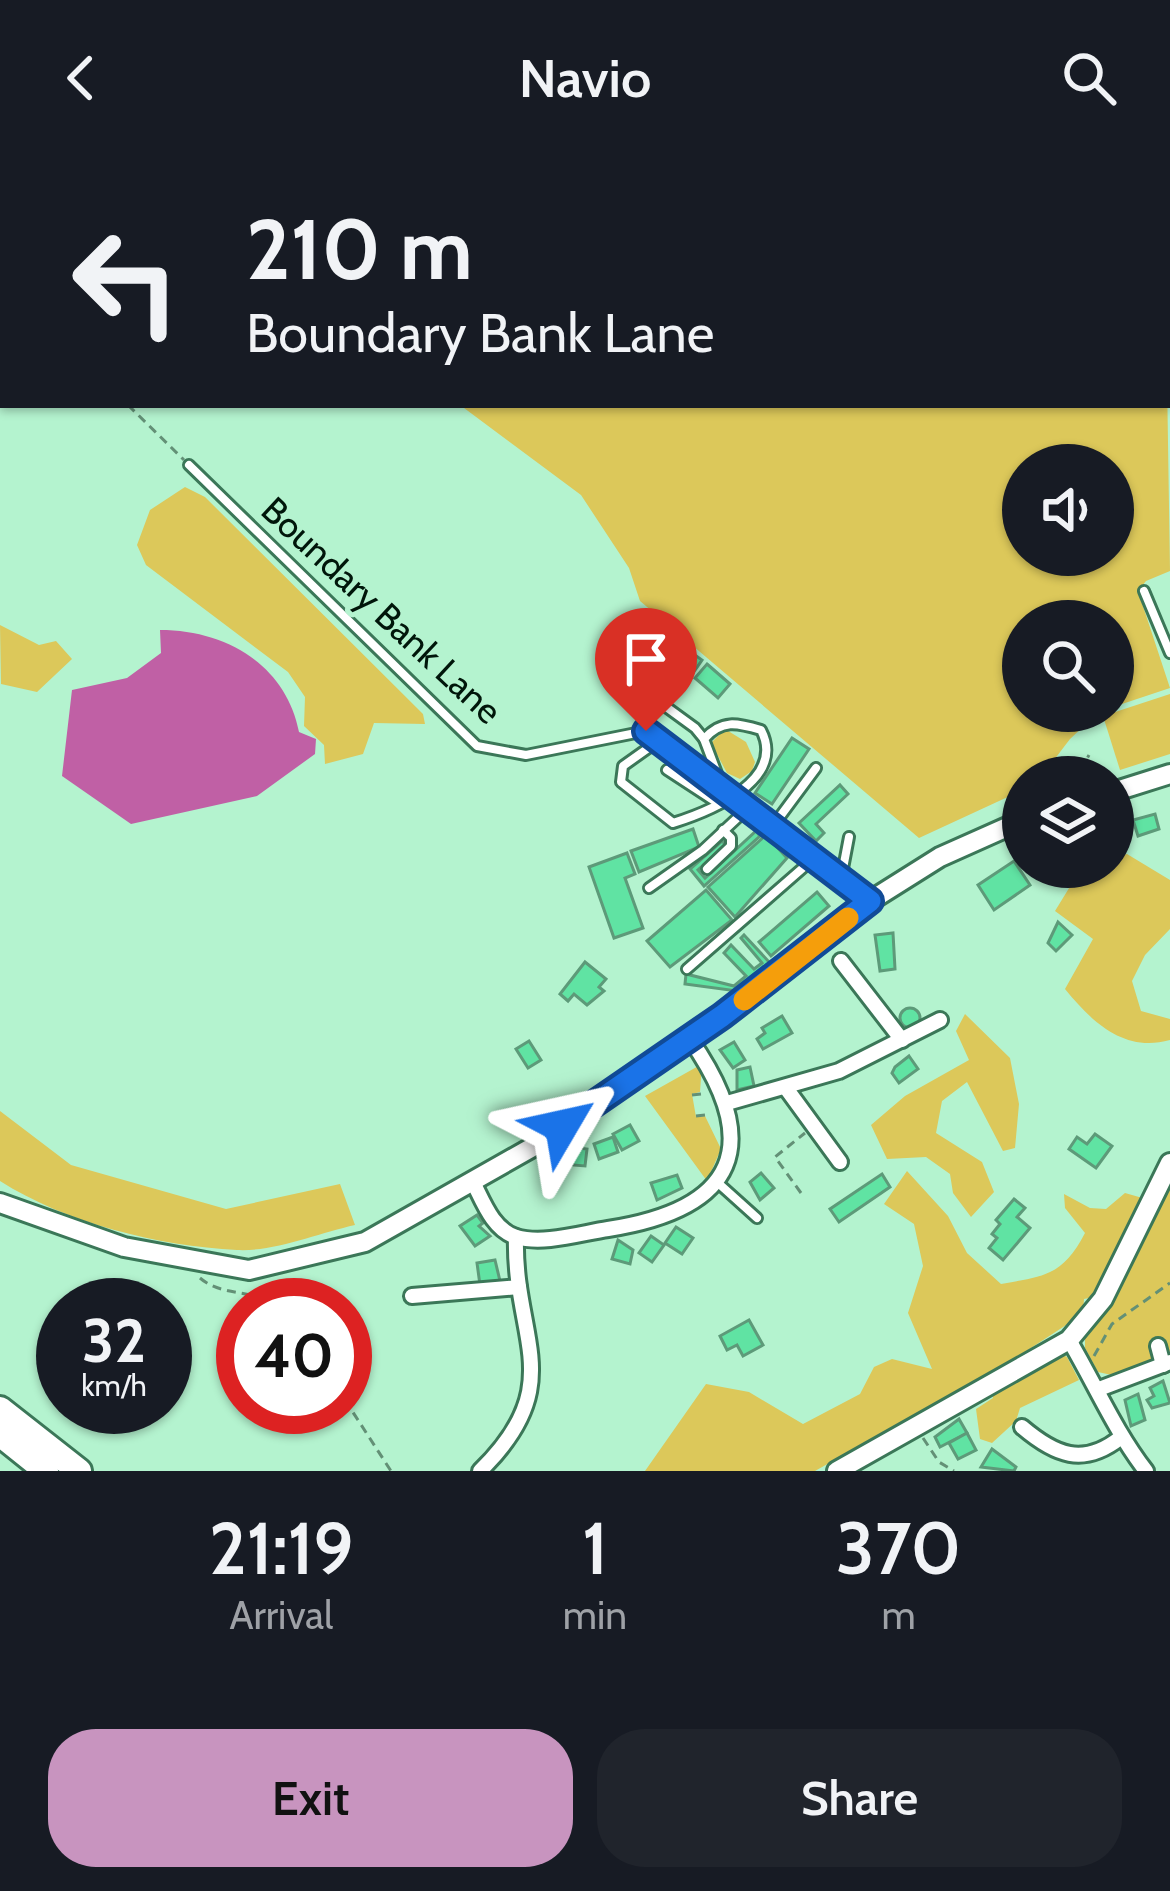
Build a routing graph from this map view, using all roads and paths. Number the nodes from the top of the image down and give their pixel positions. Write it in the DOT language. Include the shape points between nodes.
graph roads {
  1 [pos="131,408"];
  2 [pos="190,465"];
  3 [pos="1144,591"];
  4 [pos="638,628"];
  5 [pos="1170,652"];
  6 [pos="661,739"];
  7 [pos="704,739"];
  8 [pos="816,768"];
  9 [pos="667,770"];
  10 [pos="1170,774"];
  11 [pos="721,785"];
  12 [pos="1134,785"];
  13 [pos="733,796"];
  14 [pos="720,805"];
  15 [pos="749,807"];
  16 [pos="773,826"];
  17 [pos="1002,829"];
  18 [pos="723,830"];
  19 [pos="849,837"];
  20 [pos="812,860"];
  21 [pos="707,869"];
  22 [pos="841,880"];
  23 [pos="649,888"];
  24 [pos="870,901"];
  25 [pos="841,961"];
  26 [pos="687,969"];
  27 [pos="940,1020"];
  28 [pos="689,1039"];
  29 [pos="902,1040"];
  30 [pos="786,1088"];
  31 [pos="702,1094"];
  32 [pos="692,1095"];
  33 [pos="727,1103"];
  34 [pos="706,1114"];
  35 [pos="696,1116"];
  36 [pos="800,1137"];
  37 [pos="840,1162"];
  38 [pos="1170,1163"];
  39 [pos="472,1180"];
  40 [pos="717,1182"];
  41 [pos="801,1193"];
  42 [pos="0,1203"];
  43 [pos="757,1218"];
  44 [pos="516,1237"];
  45 [pos="191,1261"];
  46 [pos="1170,1283"];
  47 [pos="216,1287"];
  48 [pos="519,1287"];
  49 [pos="412,1296"];
  50 [pos="1070,1340"];
  51 [pos="1158,1346"];
  52 [pos="1166,1364"];
  53 [pos="1086,1368"];
  54 [pos="1099,1389"];
  55 [pos="0,1409"];
  56 [pos="921,1425"];
  57 [pos="1022,1427"];
  58 [pos="0,1434"];
  59 [pos="367,1434"];
  60 [pos="1120,1438"];
  61 [pos="46,1471"];
  62 [pos="79,1471"];
  63 [pos="391,1471"];
  64 [pos="480,1471"];
  65 [pos="837,1471"];
  66 [pos="954,1471"];
  67 [pos="1146,1471"];
  1 -- 2 [label="path"];
  2 -- 6 [label="lane, Boundary Bank Lane" via="477,746 526,754 630,731"];
  3 -- 5 [label="lane"];
  4 -- 7 [label="lane" via="610,666"];
  6 -- 11 [label="lane"];
  6 -- 14 [label="lane" via="623,766 621,782 673,823"];
  7 -- 11 [label="lane"];
  7 -- 13 [label="lane" via="734,722 761,730 770,747 766,764"];
  8 -- 16 [label="lane"];
  9 -- 14 [label="lane"];
  10 -- 12 [label="street"];
  11 -- 13 [label="lane"];
  13 -- 14 [label="lane"];
  13 -- 15 [label="lane"];
  15 -- 16 [label="lane"];
  15 -- 18 [label="lane"];
  16 -- 20 [label="lane"];
  17 -- 24 [label="street"];
  18 -- 21 [label="lane" via="731,846"];
  18 -- 23 [label="lane"];
  19 -- 22 [label="lane"];
  20 -- 22 [label="lane"];
  20 -- 26 [label="lane"];
  22 -- 24 [label="lane"];
  24 -- 28 [label="street"];
  25 -- 29 [label="street"];
  27 -- 29 [label="street"];
  28 -- 33 [label="street"];
  28 -- 39 [label="street"];
  29 -- 30 [label="street"];
  30 -- 33 [label="street"];
  30 -- 37 [label="street"];
  31 -- 32 [label="path"];
  33 -- 40 [label="street" via="730,1146"];
  34 -- 35 [label="path"];
  36 -- 41 [label="path" via="775,1157"];
  38 -- 50 [label="street" via="1102,1299"];
  39 -- 44 [label="street" via="496,1225"];
  39 -- 45 [label="street" via="365,1242 330,1253 249,1270"];
  40 -- 43 [label="lane"];
  40 -- 44 [label="street" via="692,1205 644,1222"];
  42 -- 45 [label="street" via="82,1236"];
  44 -- 48 [label="street"];
  45 -- 47 [label="path"];
  46 -- 53 [label="path" via="1112,1324"];
  48 -- 49 [label="street"];
  48 -- 64 [label="street" via="534,1356 532,1388 510,1436"];
  50 -- 53 [label="street"];
  50 -- 56 [label="street"];
  51 -- 52 [label="street"];
  52 -- 54 [label="street"];
  53 -- 54 [label="street"];
  54 -- 60 [label="street"];
  55 -- 62 [label="highway"];
  56 -- 65 [label="street"];
  56 -- 66 [label="path" via="924,1442"];
  57 -- 60 [label="street" via="1063,1456 1089,1456"];
  58 -- 61 [label="highway"];
  59 -- 63 [label="path"];
  60 -- 67 [label="street"];
}
